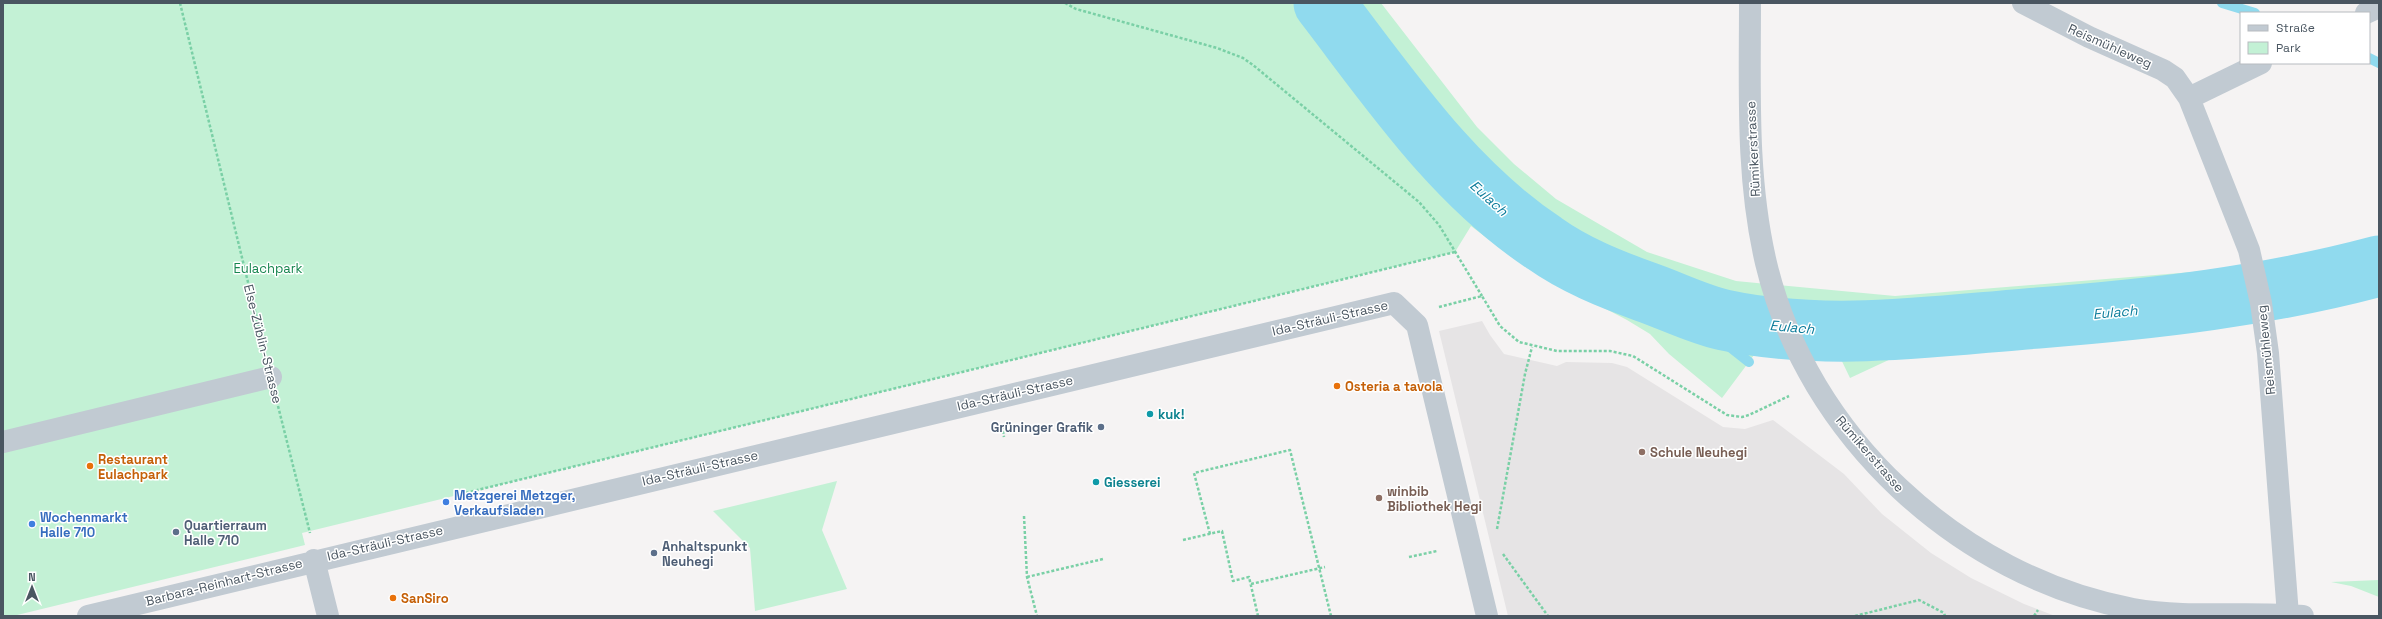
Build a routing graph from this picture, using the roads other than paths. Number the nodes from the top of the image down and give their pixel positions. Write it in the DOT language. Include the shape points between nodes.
graph roads {
  1 [pos="1750,3"];
  2 [pos="2023,3"];
  3 [pos="2379,6"];
  4 [pos="2368,12"];
  5 [pos="2259,64"];
  6 [pos="2189,98"];
  7 [pos="271,377"];
  8 [pos="3,442"];
  9 [pos="314,560"];
  10 [pos="2295,615"];
  11 [pos="88,616"];
  12 [pos="328,616"];
  13 [pos="1488,616"];
  1 -- 10 [label="street, Rümikerstrasse" via="1753,179 1760,234 1774,292 1814,383 1880,469 1944,527 1979,549 2052,586 2094,601 2135,610 2177,614"];
  2 -- 6 [label="street, Reismühleweg" via="2083,34 2163,70 2175,78"];
  3 -- 4 [label="street"];
  5 -- 6 [label="street"];
  6 -- 10 [label="street, Reismühleweg" via="2254,267 2264,321"];
  7 -- 8 [label="street"];
  9 -- 11 [label="street, Barbara-Reinhart-Strasse"];
  9 -- 12 [label="street"];
  9 -- 13 [label="street, Ida-Sträuli-Strasse" via="1394,303 1417,325"];
}
